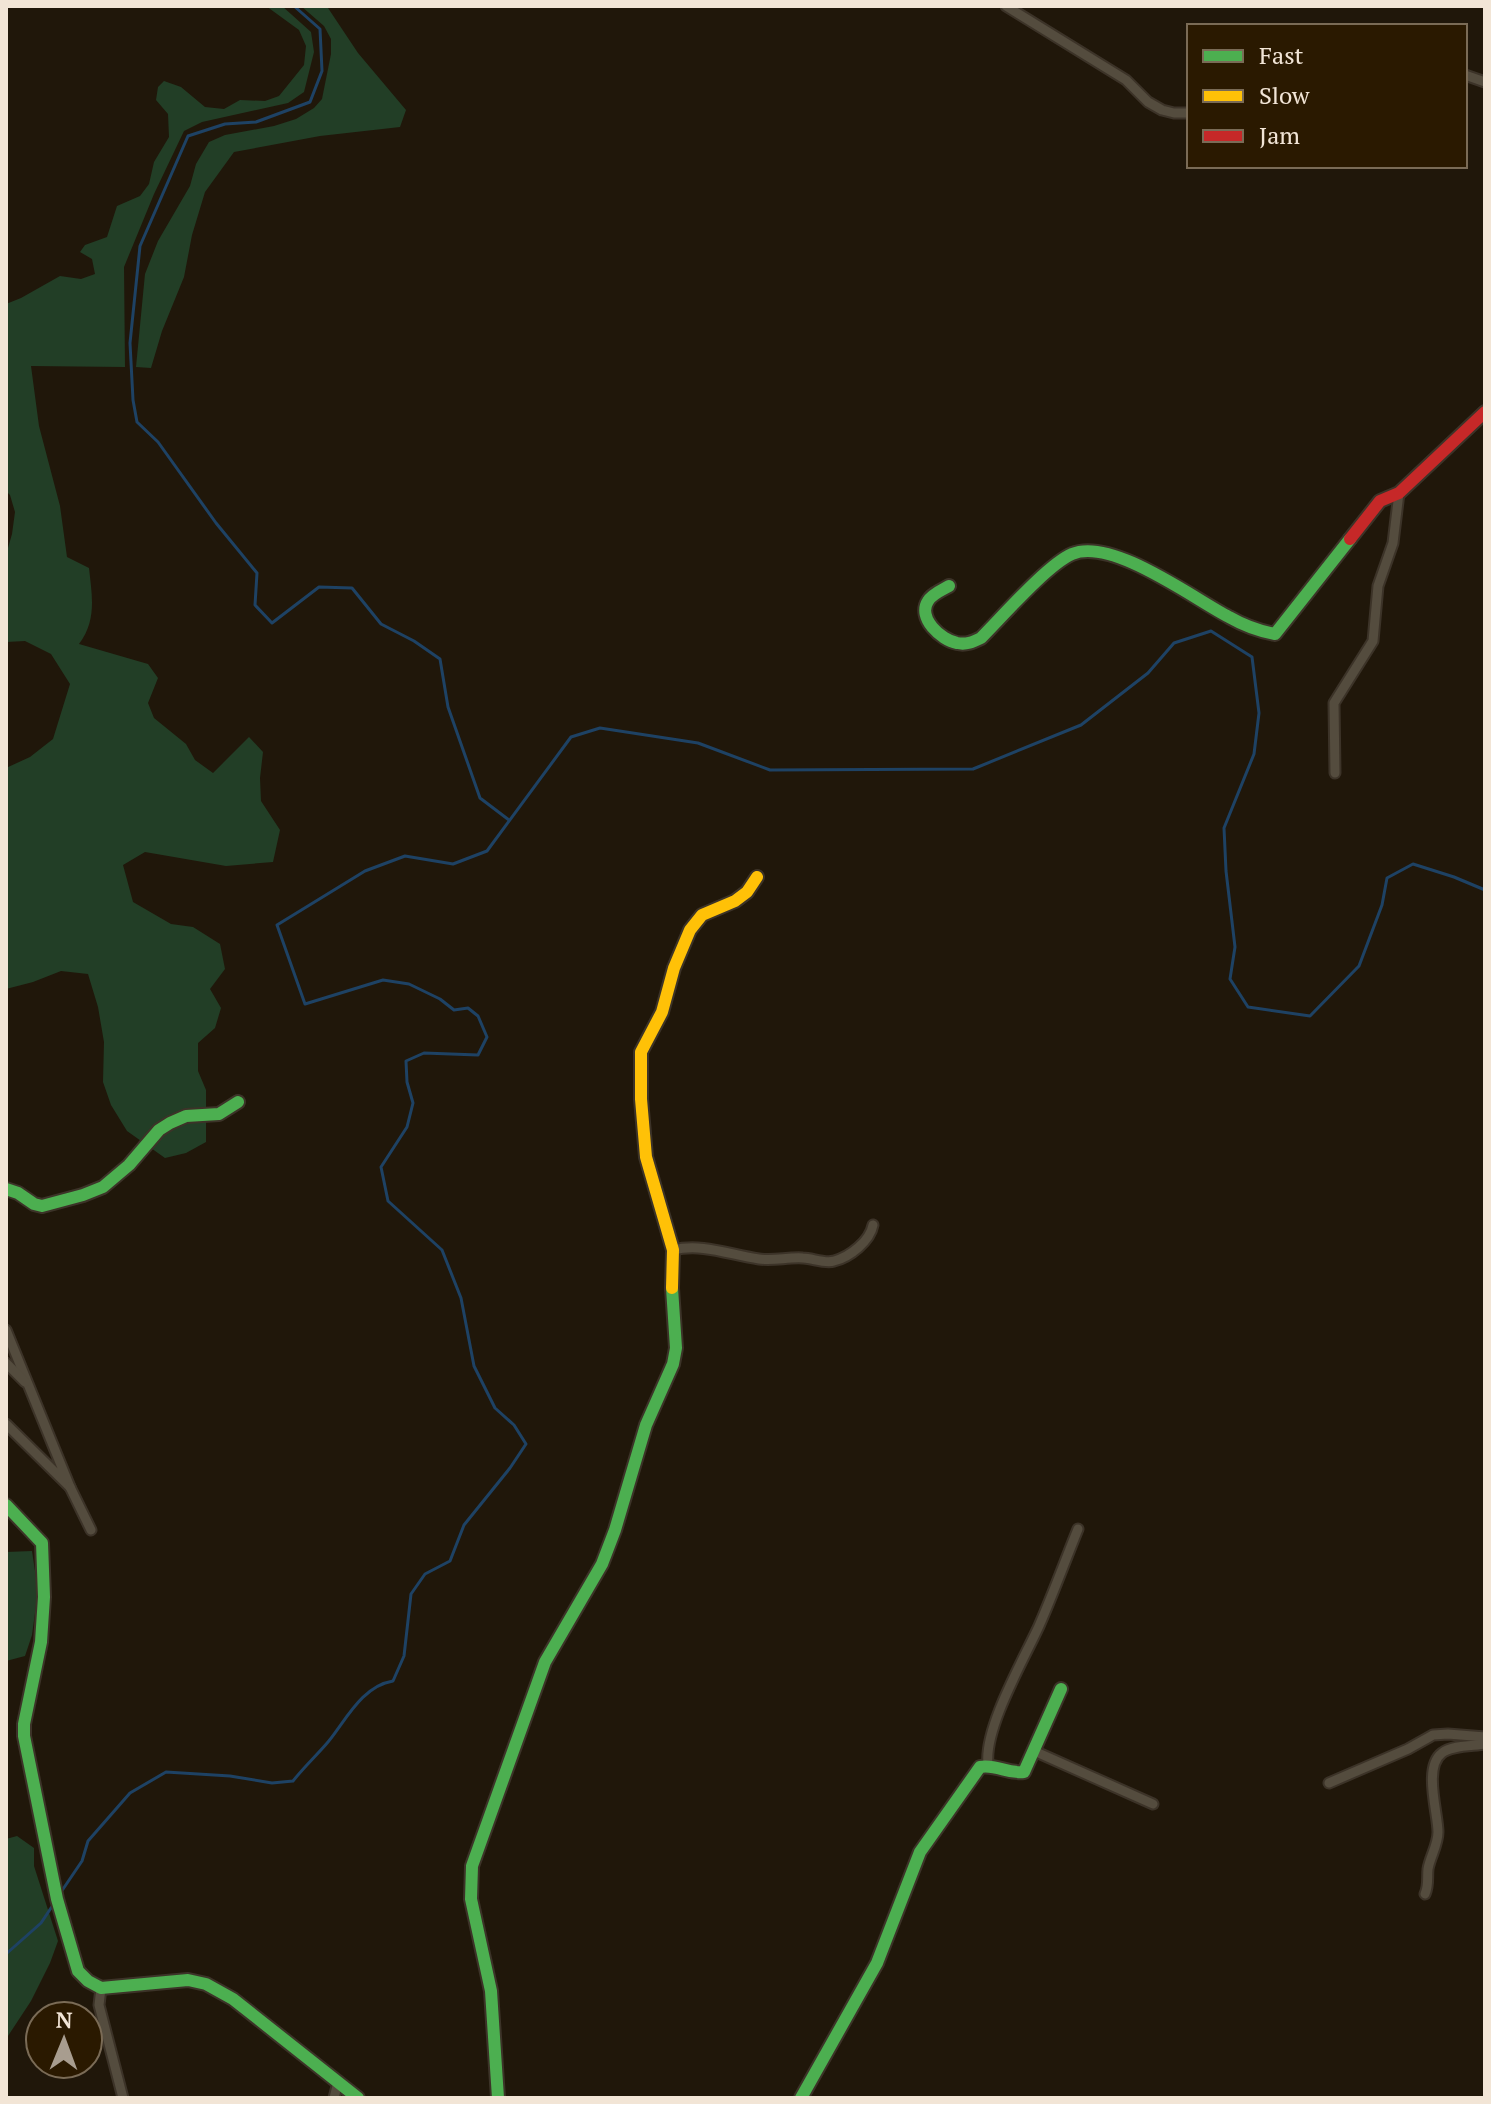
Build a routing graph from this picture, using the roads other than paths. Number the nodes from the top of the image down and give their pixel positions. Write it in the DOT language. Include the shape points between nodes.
graph roads {
  1 [pos="1006,6"];
  2 [pos="1187,113"];
  3 [pos="1485,412"];
  4 [pos="1399,493"];
  5 [pos="949,586"];
  6 [pos="1335,773"];
  7 [pos="757,877"];
  8 [pos="238,1102"];
  9 [pos="6,1189"];
  10 [pos="873,1225"];
  11 [pos="673,1250"];
  12 [pos="6,1330"];
  13 [pos="6,1363"];
  14 [pos="30,1387"];
  15 [pos="6,1424"];
  16 [pos="70,1487"];
  17 [pos="6,1505"];
  18 [pos="1078,1529"];
  19 [pos="91,1530"];
  20 [pos="1061,1689"];
  21 [pos="1485,1737"];
  22 [pos="1485,1744"];
  23 [pos="1034,1751"];
  24 [pos="988,1764"];
  25 [pos="1329,1783"];
  26 [pos="1153,1804"];
  27 [pos="1425,1894"];
  28 [pos="101,1988"];
  29 [pos="338,2082"];
  30 [pos="123,2098"];
  31 [pos="334,2098"];
  32 [pos="358,2098"];
  33 [pos="498,2098"];
  34 [pos="801,2098"];
  1 -- 2 [label="street" via="1126,80 1148,102"];
  3 -- 4 [label="street"];
  4 -- 5 [label="street" via="1380,501 1275,634 1220,613 1136,565 1080,551 1054,566 981,638 960,645 936,633 927,616 928,600"];
  4 -- 6 [label="street" via="1391,550 1378,586 1373,641 1334,703"];
  7 -- 11 [label="street" via="747,892 702,915 690,930 662,1012 641,1052 646,1157"];
  8 -- 9 [label="street" via="219,1114 170,1123 103,1187 83,1195 42,1206"];
  10 -- 11 [label="street" via="864,1242 833,1262 774,1261 697,1247"];
  11 -- 33 [label="street" via="673,1364 646,1425 602,1564 545,1662 472,1866 471,1899 491,1991"];
  12 -- 14 [label="street"];
  13 -- 14 [label="street"];
  14 -- 16 [label="street"];
  15 -- 16 [label="street"];
  16 -- 19 [label="street"];
  17 -- 28 [label="street" via="42,1543 41,1642 24,1736 74,1960 78,1971"];
  18 -- 24 [label="street" via="1005,1698 988,1744"];
  20 -- 23 [label="street"];
  21 -- 25 [label="street" via="1433,1735"];
  22 -- 27 [label="street" via="1450,1749 1437,1758 1433,1801 1438,1835"];
  23 -- 24 [label="street" via="1019,1774"];
  23 -- 26 [label="street"];
  24 -- 34 [label="street" via="980,1767 920,1852 877,1963"];
  28 -- 29 [label="street" via="188,1980 206,1984 233,1999"];
  28 -- 30 [label="street" via="99,2005"];
  29 -- 31 [label="street"];
  29 -- 32 [label="street"];
}
